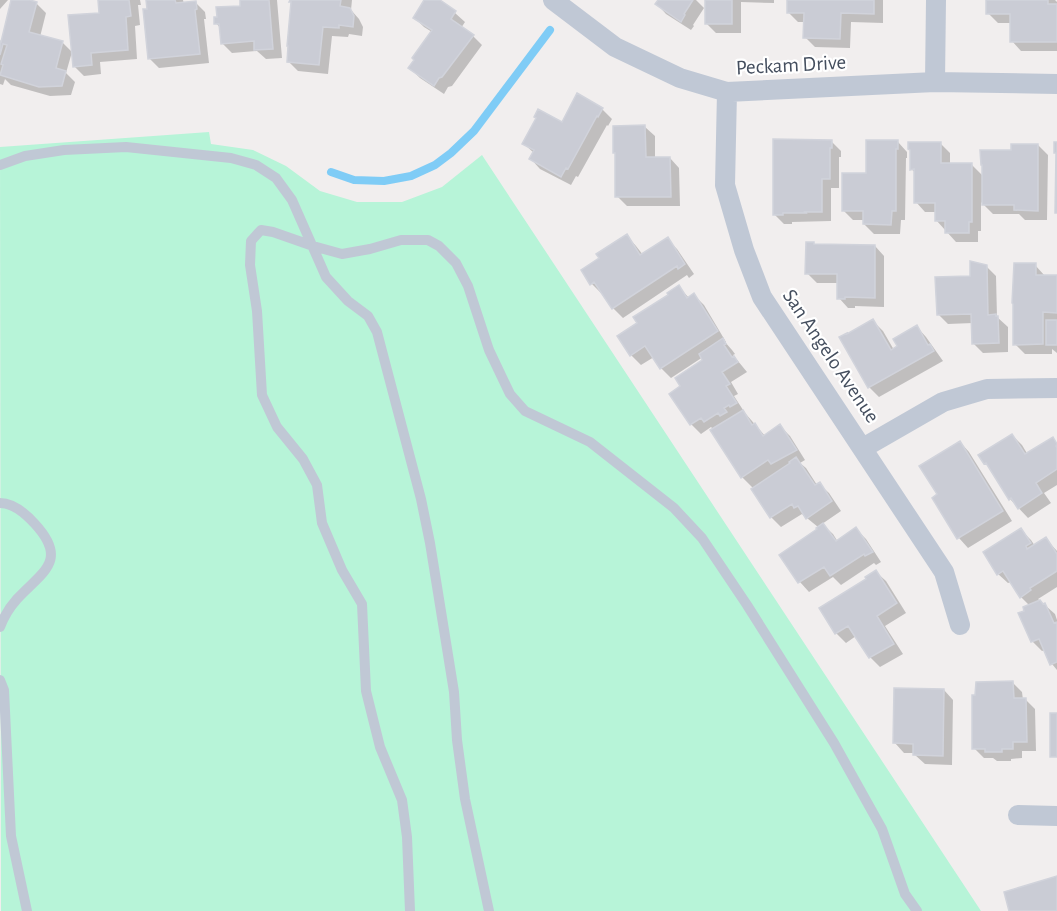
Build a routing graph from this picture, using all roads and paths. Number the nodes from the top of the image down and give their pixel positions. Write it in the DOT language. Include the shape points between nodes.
graph roads {
  1 [pos="553,0"];
  2 [pos="936,0"];
  3 [pos="935,82"];
  4 [pos="1057,84"];
  5 [pos="727,92"];
  6 [pos="0,165"];
  7 [pos="313,246"];
  8 [pos="1057,388"];
  9 [pos="863,448"];
  10 [pos="0,503"];
  11 [pos="960,625"];
  12 [pos="0,627"];
  13 [pos="0,680"];
  14 [pos="1018,815"];
  15 [pos="1057,816"];
  16 [pos="27,911"];
  17 [pos="410,911"];
  18 [pos="489,911"];
  19 [pos="917,911"];
  1 -- 5 [label="street, Peckam Drive" via="615,47 680,78"];
  2 -- 3 [label="street"];
  3 -- 4 [label="street, Peckam Drive"];
  3 -- 5 [label="street, Peckam Drive"];
  5 -- 9 [label="street, San Angelo Avenue" via="725,185 762,297"];
  6 -- 7 [label="lane" via="25,156 64,150 126,147 239,160 276,178 292,200"];
  7 -- 17 [label="lane" via="261,230 252,241 249,265 257,311 262,395 277,427 303,459 317,485 322,523 362,604 366,691 380,747 402,800"];
  7 -- 18 [label="lane" via="326,277 368,316 377,332 430,543 454,692 465,799"];
  7 -- 19 [label="lane" via="342,254 401,240 428,240 456,263 468,286 489,350 510,394 525,411 590,442 674,508 702,538 834,743 882,829 905,894"];
  8 -- 9 [label="street" via="987,389 943,402"];
  9 -- 11 [label="street, San Angelo Avenue" via="944,572"];
  10 -- 12 [label="lane" via="16,507 33,521 51,548 45,572 6,612"];
  13 -- 16 [label="lane" via="4,690 10,836"];
  14 -- 15 [label="street"];
}
